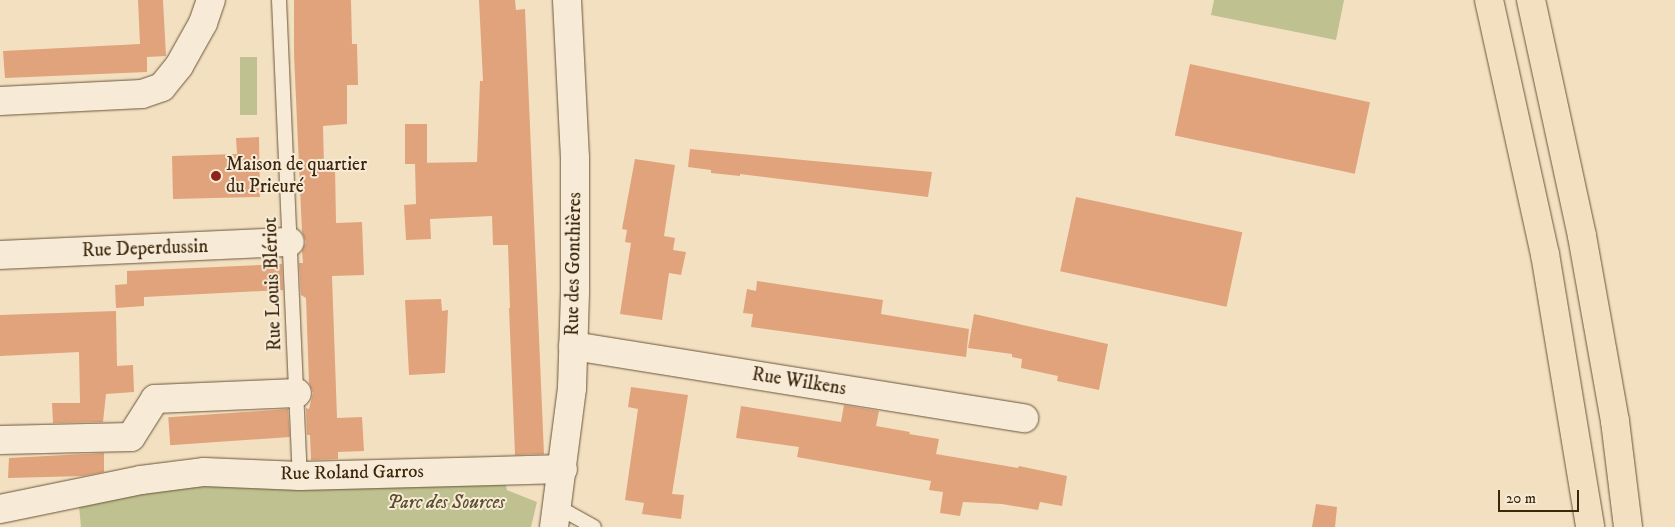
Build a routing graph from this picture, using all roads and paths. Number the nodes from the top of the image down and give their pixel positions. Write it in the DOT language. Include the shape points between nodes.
graph roads {
  1 [pos="211,0"];
  2 [pos="279,0"];
  3 [pos="567,0"];
  4 [pos="1489,0"];
  5 [pos="1531,0"];
  6 [pos="0,101"];
  7 [pos="290,242"];
  8 [pos="0,255"];
  9 [pos="573,346"];
  10 [pos="296,393"];
  11 [pos="1024,418"];
  12 [pos="131,437"];
  13 [pos="0,440"];
  14 [pos="563,469"];
  15 [pos="300,476"];
  16 [pos="141,480"];
  17 [pos="0,509"];
  18 [pos="556,517"];
  19 [pos="594,527"];
  20 [pos="1590,527"];
  21 [pos="1628,527"];
  1 -- 6 [label="street" via="189,49 162,87 142,94"];
  2 -- 7 [label="lane, Rue Louis Blériot"];
  3 -- 9 [label="street, Rue des Gonthières" via="576,158"];
  4 -- 20 [label="highway" via="1546,254"];
  5 -- 21 [label="highway" via="1582,236 1615,420"];
  7 -- 8 [label="street, Rue Deperdussin"];
  7 -- 10 [label="lane, Rue Louis Blériot"];
  9 -- 11 [label="street, Rue Wilkens"];
  9 -- 14 [label="street, Rue des Gonthières"];
  10 -- 12 [label="street" via="155,399"];
  10 -- 15 [label="lane, Rue Louis Blériot"];
  12 -- 13 [label="street"];
  12 -- 16 [label="street"];
  14 -- 15 [label="street, Rue Roland Garros"];
  14 -- 18 [label="street, Rue des Gonthières"];
  15 -- 16 [label="street, Rue Roland Garros" via="204,472"];
  16 -- 17 [label="street, Rue Roland Garros"];
  18 -- 19 [label="lane"];
}
